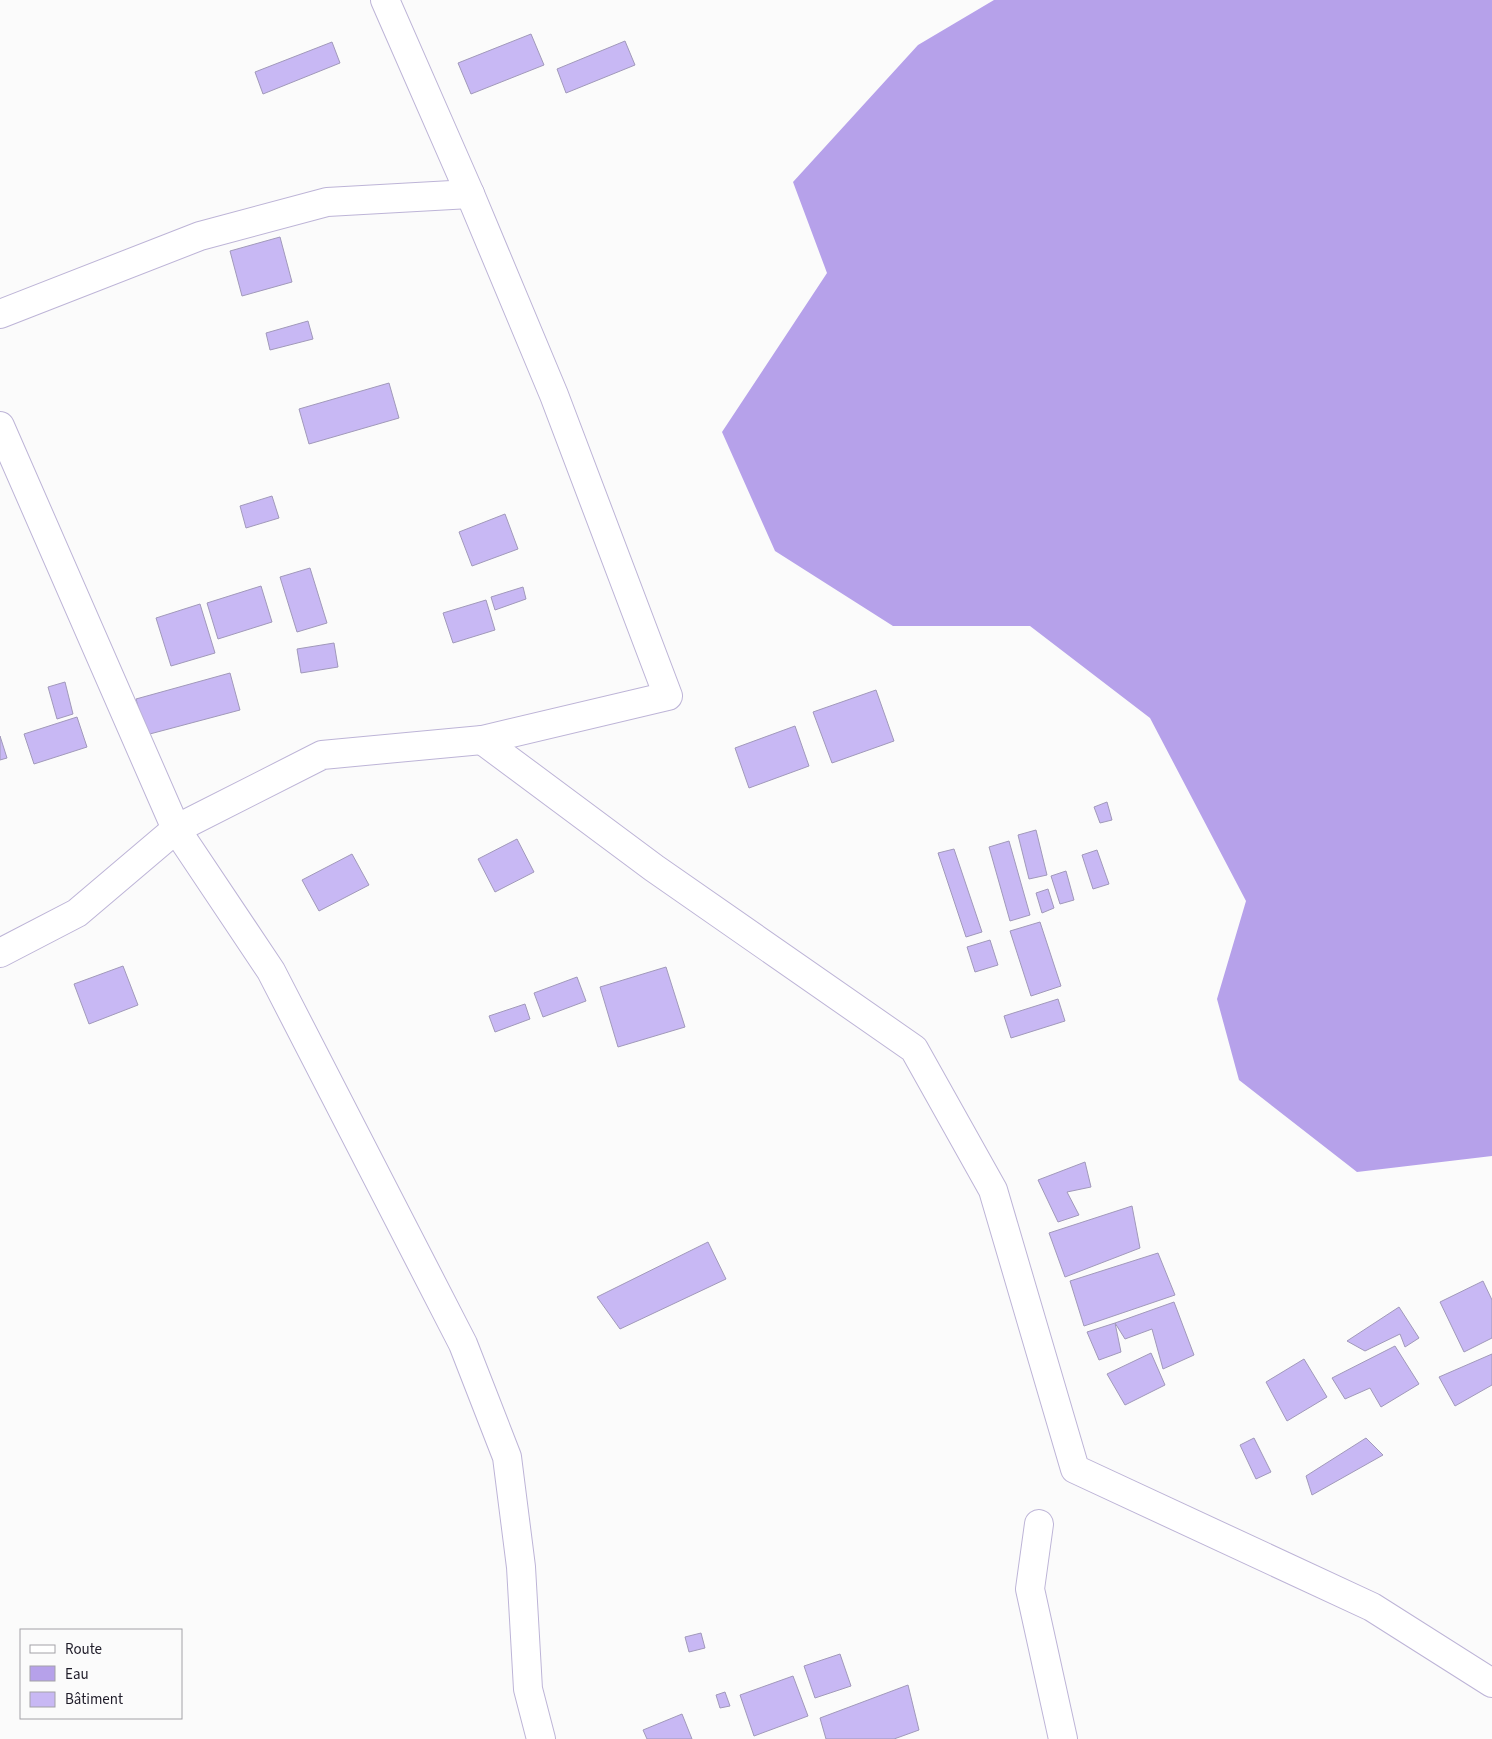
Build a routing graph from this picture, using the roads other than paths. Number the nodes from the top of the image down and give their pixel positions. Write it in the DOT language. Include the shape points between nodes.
graph roads {
  1 [pos="385,0"];
  2 [pos="470,194"];
  3 [pos="0,314"];
  4 [pos="0,426"];
  5 [pos="482,740"];
  6 [pos="176,829"];
  7 [pos="0,953"];
  8 [pos="1039,1524"];
  9 [pos="1492,1683"];
  10 [pos="540,1739"];
  11 [pos="1063,1739"];
  1 -- 2 [label="street"];
  2 -- 3 [label="street" via="327,202 200,236"];
  2 -- 5 [label="street" via="554,395 668,696"];
  4 -- 6 [label="street"];
  5 -- 6 [label="street" via="322,755"];
  5 -- 9 [label="street" via="654,868 914,1049 993,1190 1075,1469 1372,1608"];
  6 -- 7 [label="street" via="77,913"];
  6 -- 10 [label="street" via="271,971 463,1344 507,1457 521,1567 528,1689"];
  8 -- 11 [label="street" via="1030,1589"];
}
